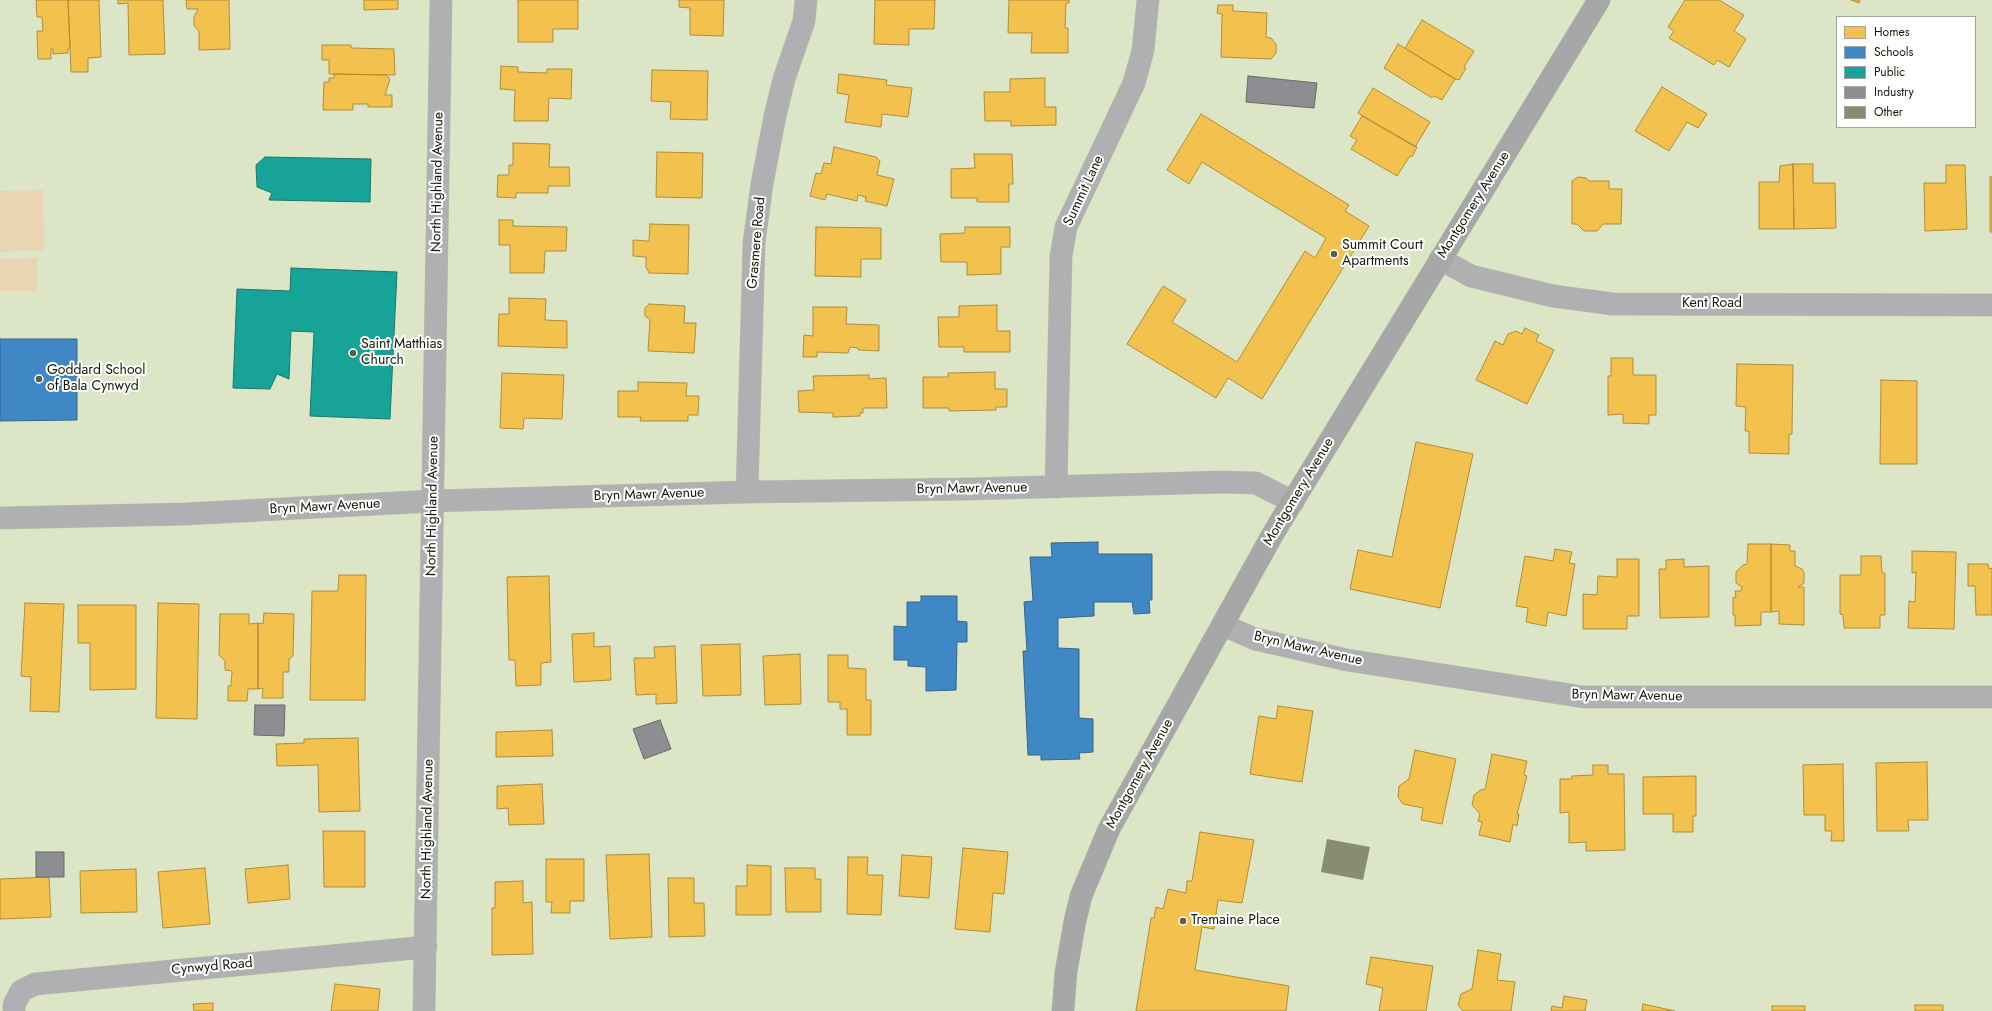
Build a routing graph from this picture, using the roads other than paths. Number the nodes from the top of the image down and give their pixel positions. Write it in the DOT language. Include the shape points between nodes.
graph roads {
  1 [pos="441,0"];
  2 [pos="806,0"];
  3 [pos="1148,0"];
  4 [pos="1599,0"];
  5 [pos="1440,259"];
  6 [pos="1992,305"];
  7 [pos="1056,487"];
  8 [pos="747,492"];
  9 [pos="433,501"];
  10 [pos="1293,502"];
  11 [pos="0,518"];
  12 [pos="1222,625"];
  13 [pos="1992,697"];
  14 [pos="426,947"];
  15 [pos="14,1011"];
  16 [pos="424,1011"];
  17 [pos="1063,1011"];
  1 -- 9 [label="street, North Highland Avenue"];
  2 -- 8 [label="street, Grasmere Road" via="804,21 784,79 775,116 754,243"];
  3 -- 7 [label="street, Summit Lane" via="1143,50 1134,83 1066,227 1063,242"];
  4 -- 5 [label="main road, Montgomery Avenue"];
  5 -- 6 [label="street, Kent Road" via="1471,276 1553,296 1613,304"];
  5 -- 10 [label="main road, Montgomery Avenue"];
  7 -- 8 [label="street, Bryn Mawr Avenue"];
  7 -- 10 [label="street, Bryn Mawr Avenue" via="1256,483"];
  8 -- 9 [label="street, Bryn Mawr Avenue"];
  9 -- 11 [label="street, Bryn Mawr Avenue" via="185,514"];
  9 -- 14 [label="street, North Highland Avenue"];
  10 -- 12 [label="main road, Montgomery Avenue"];
  12 -- 13 [label="street, Bryn Mawr Avenue" via="1255,639 1347,660 1584,697"];
  12 -- 17 [label="main road, Montgomery Avenue" via="1109,829 1090,872 1074,921"];
  14 -- 15 [label="street, Cynwyd Road" via="35,984 21,991"];
  14 -- 16 [label="street, North Highland Avenue"];
}
